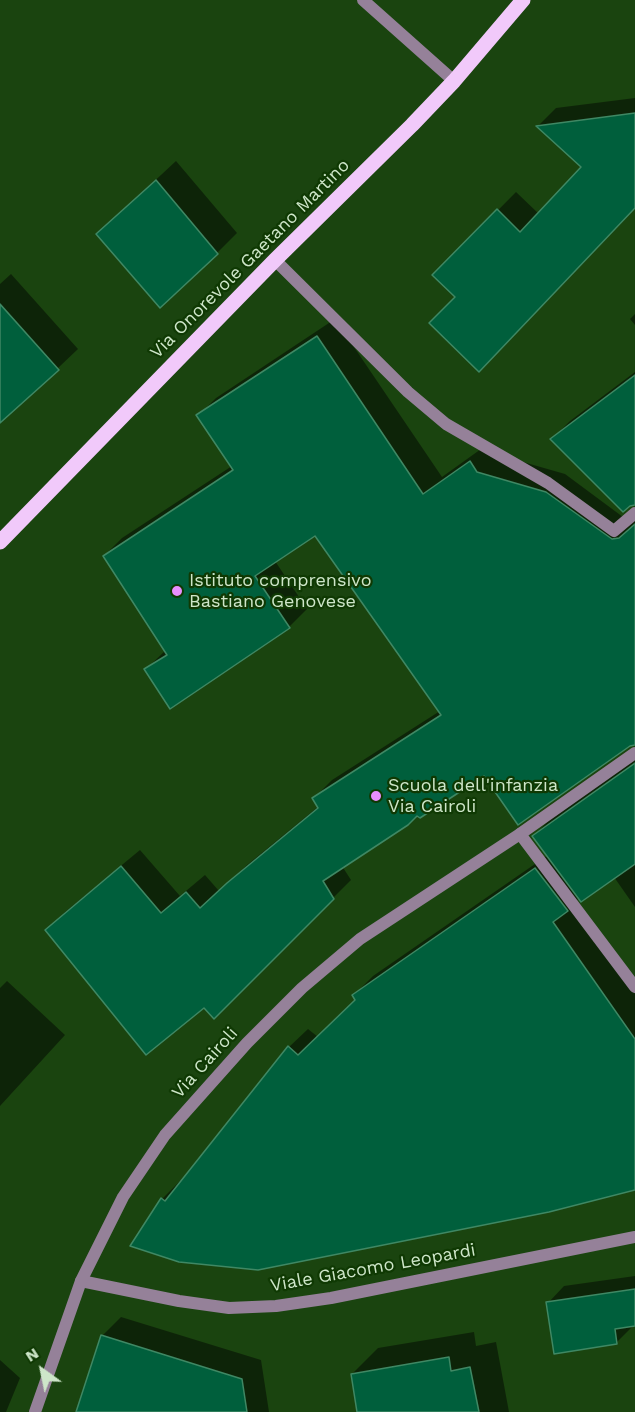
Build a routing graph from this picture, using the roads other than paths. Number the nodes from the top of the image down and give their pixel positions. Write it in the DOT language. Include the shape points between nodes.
graph roads {
  1 [pos="363,0"];
  2 [pos="523,0"];
  3 [pos="454,81"];
  4 [pos="275,260"];
  5 [pos="635,513"];
  6 [pos="0,542"];
  7 [pos="635,753"];
  8 [pos="520,834"];
  9 [pos="635,987"];
  10 [pos="635,1236"];
  11 [pos="81,1281"];
  12 [pos="34,1412"];
  1 -- 3 [label="street"];
  2 -- 3 [label="main road, Via Onorevole Gaetano Martino"];
  3 -- 4 [label="main road, Via Onorevole Gaetano Martino"];
  4 -- 5 [label="street" via="400,385 446,424 548,483 614,531"];
  4 -- 6 [label="main road, Via Onorevole Gaetano Martino"];
  7 -- 8 [label="street, Via Cairoli"];
  8 -- 9 [label="street"];
  8 -- 11 [label="street, Via Cairoli" via="360,939 302,988 247,1043 165,1135 123,1197"];
  10 -- 11 [label="street, Viale Giacomo Leopardi" via="331,1298 276,1305 229,1308"];
  11 -- 12 [label="street, Via Cairoli"];
}
